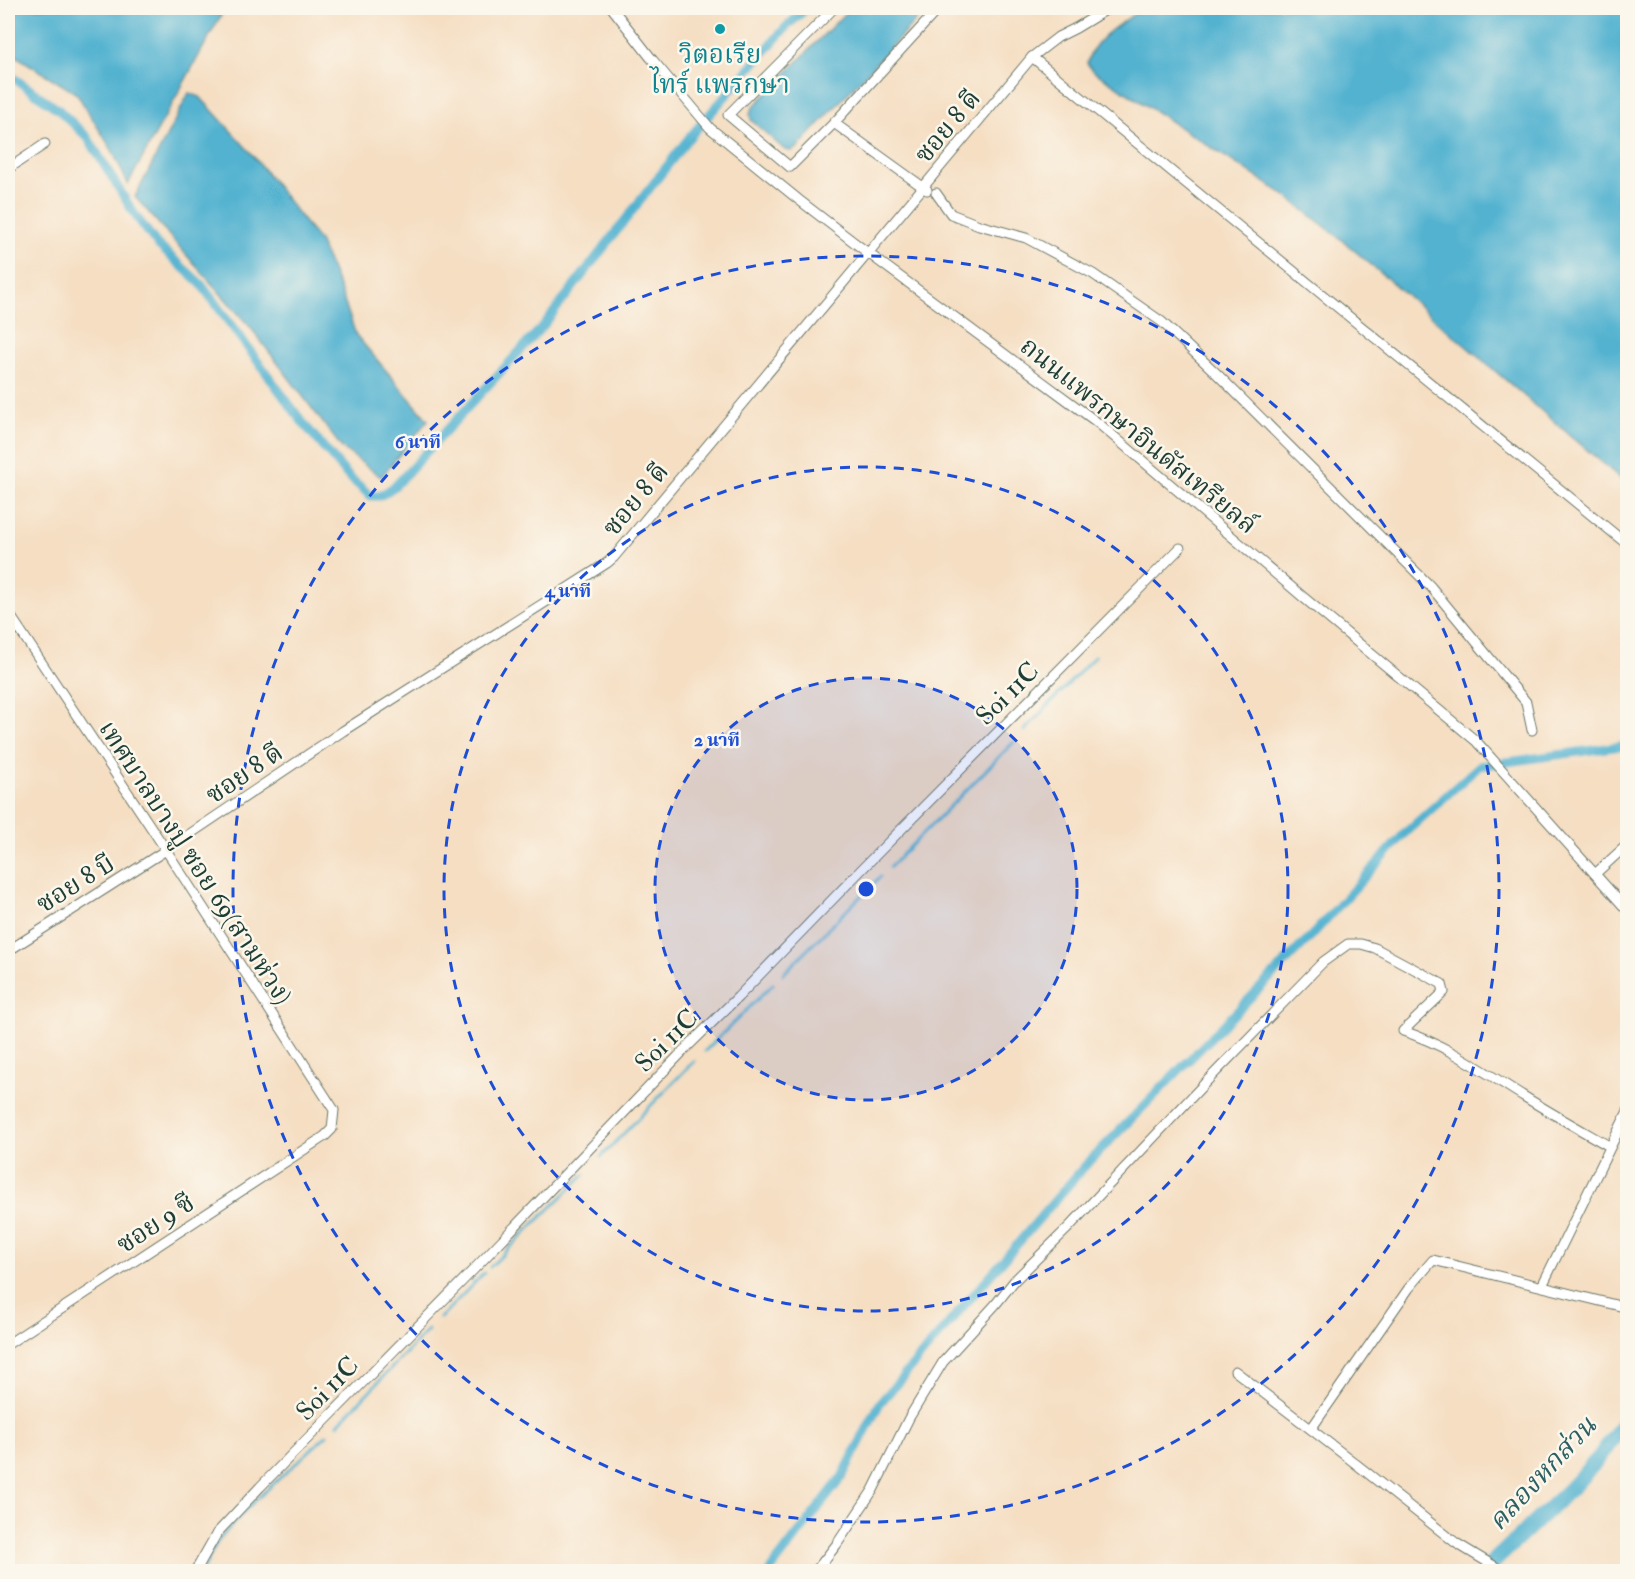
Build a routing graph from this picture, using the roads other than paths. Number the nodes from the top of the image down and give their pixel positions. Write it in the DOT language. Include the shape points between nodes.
graph roads {
  1 [pos="612,8"];
  2 [pos="834,8"];
  3 [pos="939,8"];
  4 [pos="1109,8"];
  5 [pos="1032,57"];
  6 [pos="834,123"];
  7 [pos="45,144"];
  8 [pos="8,169"];
  9 [pos="929,191"];
  10 [pos="868,253"];
  11 [pos="1628,545"];
  12 [pos="1179,548"];
  13 [pos="8,612"];
  14 [pos="1532,730"];
  15 [pos="1628,844"];
  16 [pos="166,850"];
  17 [pos="1595,874"];
  18 [pos="1628,911"];
  19 [pos="8,951"];
  20 [pos="1628,1111"];
  21 [pos="325,1136"];
  22 [pos="1609,1146"];
  23 [pos="1542,1286"];
  24 [pos="1628,1308"];
  25 [pos="8,1344"];
  26 [pos="1235,1371"];
  27 [pos="1311,1429"];
  28 [pos="195,1572"];
  29 [pos="814,1572"];
  30 [pos="1504,1572"];
  1 -- 10 [label="street, ถนนแพรกษาอินดัสเทรียลล์" via="710,128"];
  2 -- 6 [label="street" via="728,115 790,167"];
  3 -- 6 [label="street"];
  4 -- 5 [label="street, ซอย 8 ดี"];
  5 -- 9 [label="street, ซอย 8 ดี"];
  5 -- 11 [label="street"];
  6 -- 9 [label="street"];
  7 -- 8 [label="street"];
  9 -- 10 [label="street, ซอย 8 ดี"];
  9 -- 14 [label="street" via="951,214 1026,238 1093,274 1162,322 1431,587 1526,702"];
  10 -- 16 [label="street, ซอย 8 ดี" via="607,563"];
  10 -- 17 [label="street, ถนนแพรกษาอินดัสเทรียลล์" via="1098,423 1481,747"];
  12 -- 28 [label="street, Soi 11C" via="261,1487 217,1533"];
  13 -- 16 [label="street, เทศบาลบางปู ซอย 69(สามห่วง)"];
  15 -- 17 [label="street"];
  16 -- 19 [label="street, ซอย 8 บี"];
  16 -- 21 [label="street, เทศบาลบางปู ซอย 69(สามห่วง)" via="334,1110 332,1129"];
  17 -- 18 [label="street, ถนนแพรกษาอินดัสเทรียลล์"];
  20 -- 22 [label="street"];
  21 -- 25 [label="street, ซอย 9 ซี"];
  22 -- 23 [label="street"];
  22 -- 29 [label="street" via="1456,1055 1403,1031 1444,992 1442,984 1375,948 1348,944 1323,962 1287,999 1015,1280 943,1362 873,1490"];
  23 -- 24 [label="street"];
  23 -- 27 [label="street" via="1433,1260 1409,1288"];
  26 -- 27 [label="street"];
  27 -- 30 [label="street" via="1456,1542"];
}
